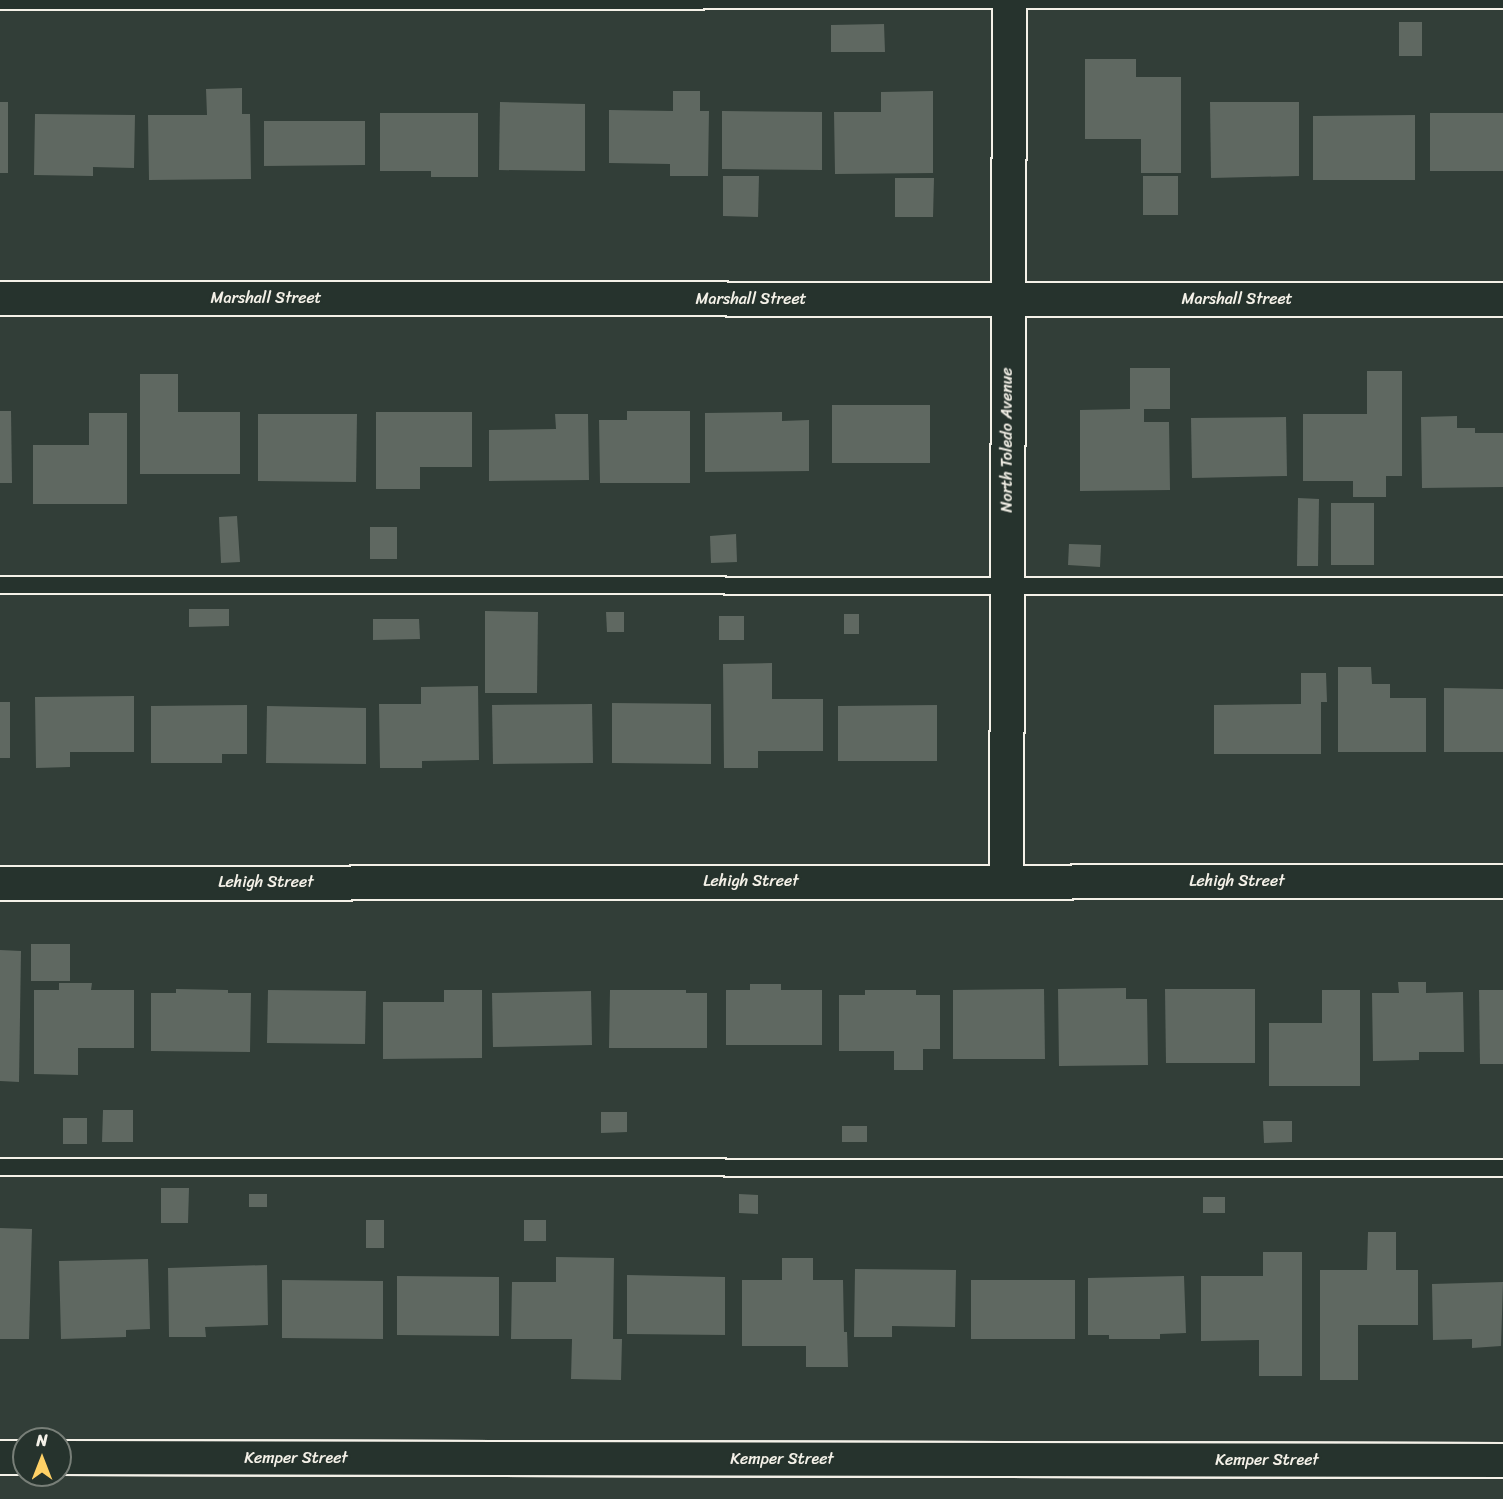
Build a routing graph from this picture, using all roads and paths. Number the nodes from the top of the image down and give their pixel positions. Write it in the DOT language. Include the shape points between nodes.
graph roads {
  1 [pos="1009,0"];
  2 [pos="1503,0"];
  3 [pos="0,1"];
  4 [pos="0,298"];
  5 [pos="1007,299"];
  6 [pos="1503,299"];
  7 [pos="0,585"];
  8 [pos="1007,585"];
  9 [pos="1503,586"];
  10 [pos="1006,880"];
  11 [pos="1503,881"];
  12 [pos="0,883"];
  13 [pos="0,1167"];
  14 [pos="1503,1168"];
  15 [pos="72,1458"];
  16 [pos="1503,1460"];
  1 -- 2 [label="lane"];
  1 -- 3 [label="lane"];
  1 -- 5 [label="street, North Toledo Avenue"];
  4 -- 5 [label="street, Marshall Street"];
  5 -- 6 [label="street, Marshall Street"];
  5 -- 8 [label="street, North Toledo Avenue"];
  7 -- 8 [label="lane"];
  8 -- 9 [label="lane"];
  8 -- 10 [label="street, North Toledo Avenue"];
  10 -- 11 [label="street, Lehigh Street"];
  10 -- 12 [label="street, Lehigh Street"];
  13 -- 14 [label="lane"];
  15 -- 16 [label="street, Kemper Street"];
}
